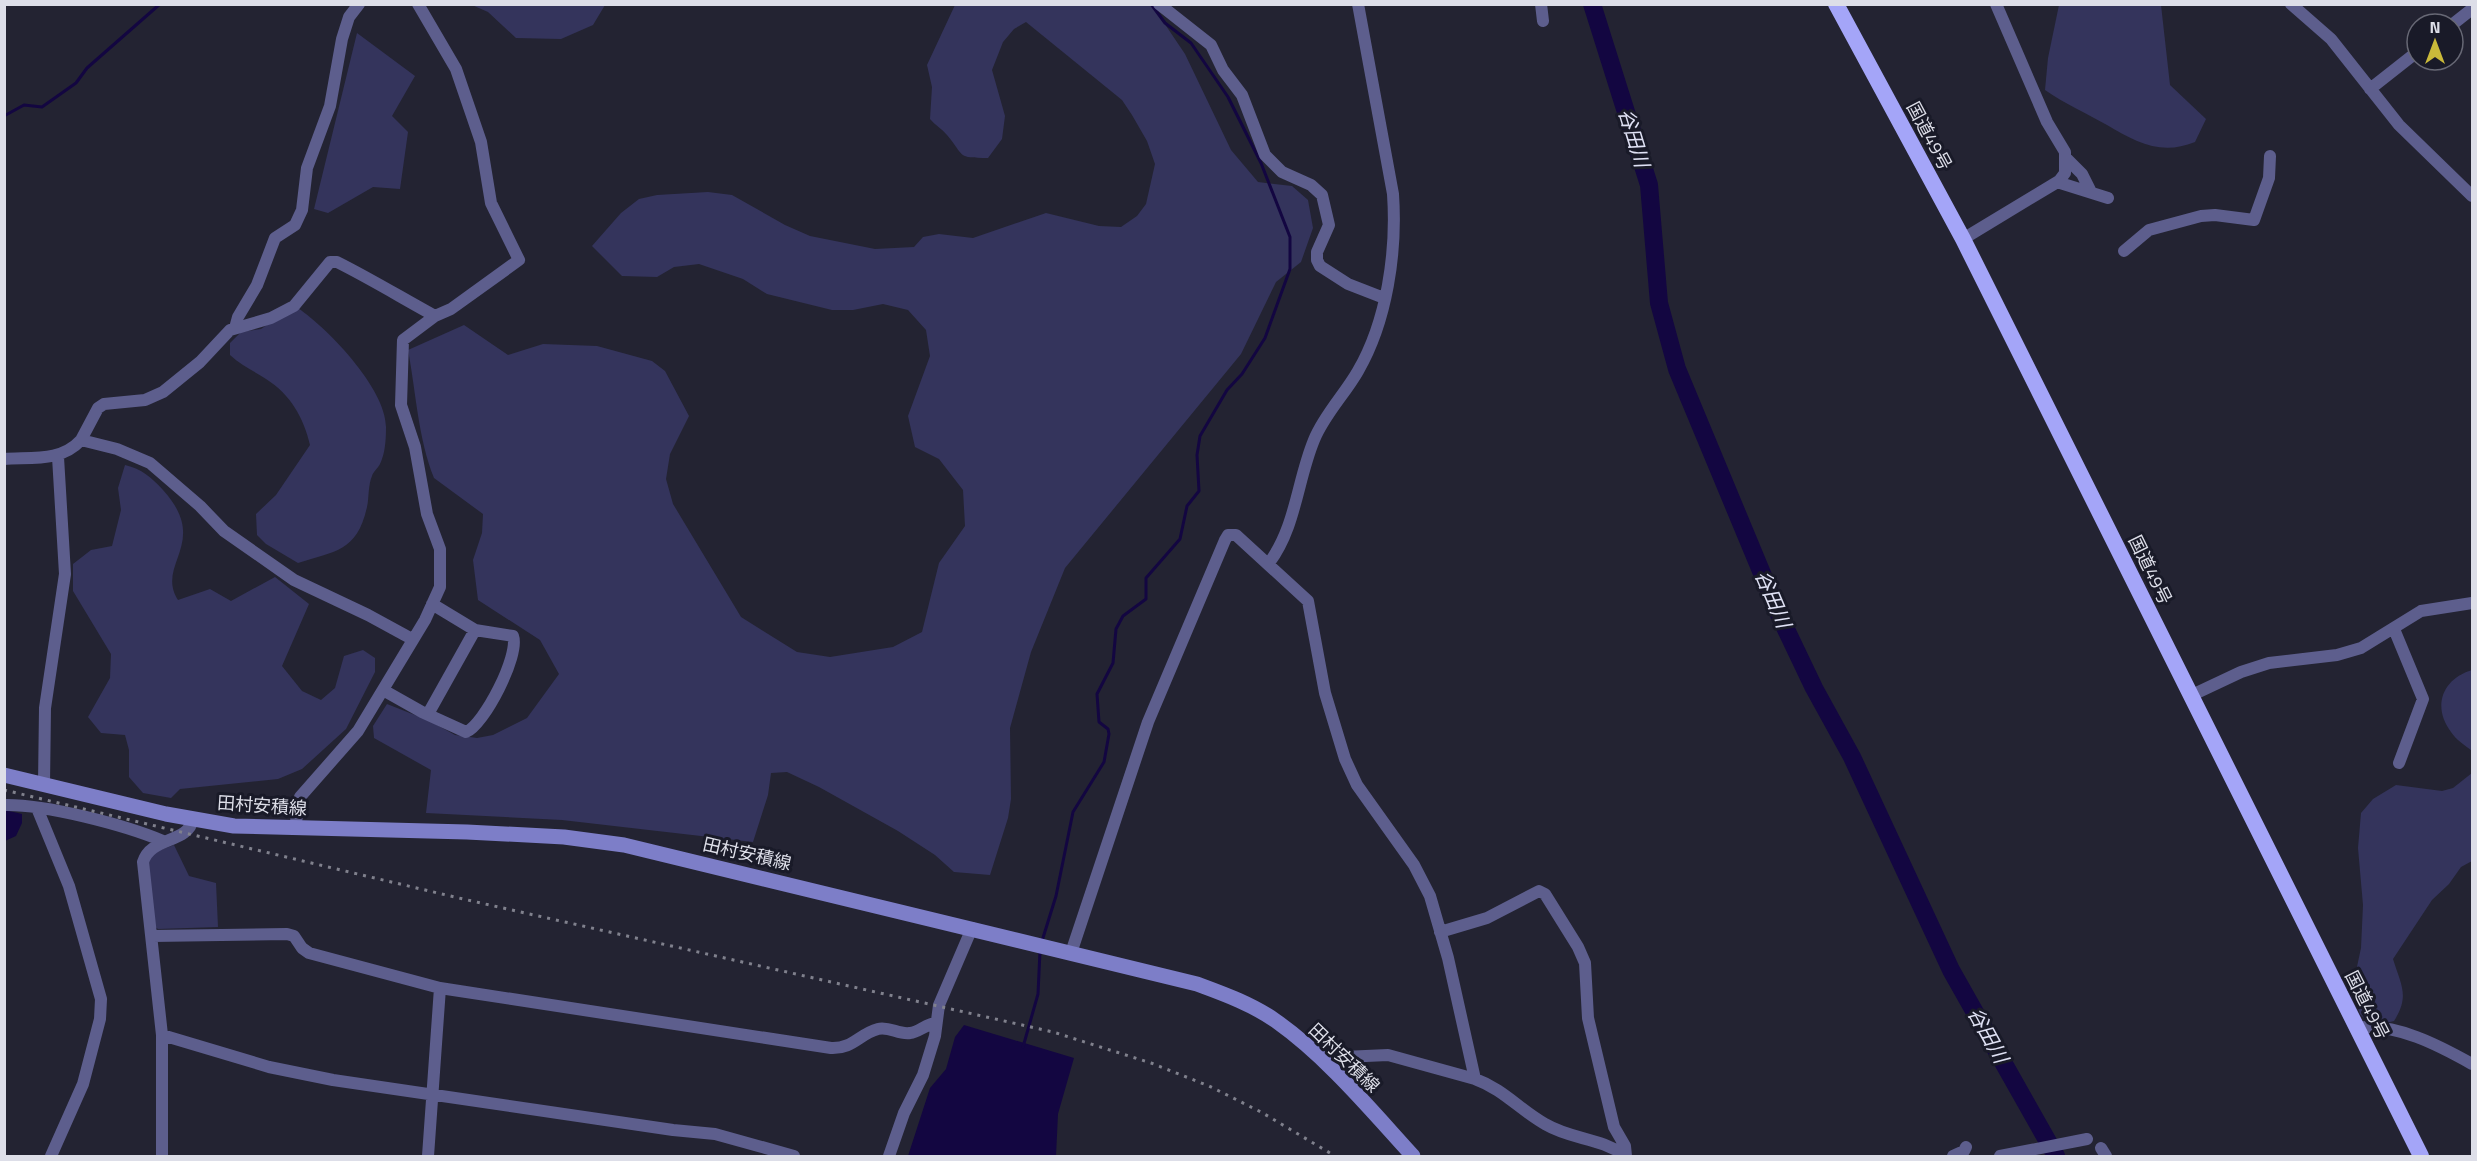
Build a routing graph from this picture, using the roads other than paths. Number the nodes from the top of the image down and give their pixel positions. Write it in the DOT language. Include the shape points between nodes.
graph roads {
  1 [pos="359,4"];
  2 [pos="418,4"];
  3 [pos="1159,4"];
  4 [pos="1358,4"];
  5 [pos="1541,4"];
  6 [pos="1836,4"];
  7 [pos="1996,4"];
  8 [pos="2292,4"];
  9 [pos="1543,21"];
  10 [pos="2405,61"];
  11 [pos="2370,88"];
  12 [pos="2270,156"];
  13 [pos="2066,158"];
  14 [pos="2057,182"];
  15 [pos="2091,192"];
  16 [pos="2472,195"];
  17 [pos="2108,198"];
  18 [pos="1963,239"];
  19 [pos="2124,251"];
  20 [pos="1384,298"];
  21 [pos="435,316"];
  22 [pos="235,328"];
  23 [pos="81,440"];
  24 [pos="58,457"];
  25 [pos="4,459"];
  26 [pos="1269,563"];
  27 [pos="2472,603"];
  28 [pos="432,604"];
  29 [pos="2394,629"];
  30 [pos="475,630"];
  31 [pos="412,639"];
  32 [pos="383,690"];
  33 [pos="2190,696"];
  34 [pos="428,714"];
  35 [pos="2399,763"];
  36 [pos="4,775"];
  37 [pos="44,784"];
  38 [pos="4,805"];
  39 [pos="37,808"];
  40 [pos="193,819"];
  41 [pos="294,828"];
  42 [pos="163,841"];
  43 [pos="972,928"];
  44 [pos="1440,932"];
  45 [pos="152,936"];
  46 [pos="1071,953"];
  47 [pos="440,988"];
  48 [pos="936,1023"];
  49 [pos="2356,1028"];
  50 [pos="162,1035"];
  51 [pos="1321,1058"];
  52 [pos="2472,1064"];
  53 [pos="1475,1079"];
  54 [pos="432,1094"];
  55 [pos="2087,1139"];
  56 [pos="1966,1147"];
  57 [pos="51,1156"];
  58 [pos="162,1156"];
  59 [pos="428,1156"];
  60 [pos="794,1156"];
  61 [pos="889,1156"];
  62 [pos="1413,1156"];
  63 [pos="1626,1156"];
  64 [pos="1953,1156"];
  65 [pos="2000,1156"];
  66 [pos="2421,1156"];
  1 -- 22 [label="street" via="342,39 330,106 307,168 302,210 294,225 275,238"];
  2 -- 21 [label="street" via="460,79 481,142 491,203 519,260 451,309"];
  3 -- 20 [label="street" via="1211,45 1242,95 1265,155 1282,172 1311,185 1322,195 1329,225 1317,252 1320,266 1348,284"];
  4 -- 20 [label="street" via="1393,194 1394,223"];
  5 -- 9 [label="street"];
  6 -- 18 [label="highway, 国道49号"];
  7 -- 13 [label="street"];
  8 -- 11 [label="street" via="2331,39"];
  10 -- 11 [label="street"];
  11 -- 16 [label="street" via="2399,125"];
  12 -- 19 [label="street" via="2269,178 2254,220 2200,216 2148,230"];
  13 -- 14 [label="street" via="2065,173"];
  13 -- 15 [label="street" via="2082,174"];
  14 -- 15 [label="street"];
  14 -- 18 [label="street"];
  15 -- 17 [label="street"];
  18 -- 33 [label="highway, 国道49号"];
  20 -- 26 [label="street" via="1368,353 1314,438 1286,537"];
  21 -- 22 [label="street" via="332,262 294,306 271,318"];
  21 -- 28 [label="street" via="403,340 400,372 401,405 441,556 442,575"];
  22 -- 23 [label="street" via="163,392 145,400 98,408"];
  23 -- 24 [label="street"];
  23 -- 31 [label="street" via="150,463 224,531 294,580"];
  24 -- 25 [label="street"];
  24 -- 37 [label="street" via="65,574 45,708"];
  26 -- 44 [label="street" via="1308,601 1325,693 1346,759 1357,785 1423,880"];
  26 -- 46 [label="street" via="1236,535 1228,535 1148,722"];
  27 -- 29 [label="street" via="2421,611"];
  28 -- 30 [label="street"];
  28 -- 31 [label="street"];
  29 -- 33 [label="street" via="2361,648 2337,655 2269,663"];
  29 -- 35 [label="street" via="2423,699"];
  30 -- 34 [label="street"];
  30 -- 34 [label="street" via="513,636 516,644 506,676 472,729 461,730"];
  31 -- 32 [label="street"];
  32 -- 34 [label="street"];
  32 -- 41 [label="street" via="358,731 300,797"];
  33 -- 49 [label="highway, 国道49号"];
  36 -- 37 [label="main road, 田村安積線"];
  37 -- 40 [label="main road, 田村安積線"];
  38 -- 39 [label="street"];
  39 -- 42 [label="street" via="135,829"];
  39 -- 57 [label="street" via="69,886 101,999 100,1019 83,1084"];
  40 -- 41 [label="main road, 田村安積線" via="258,828"];
  40 -- 42 [label="street" via="192,826 179,836"];
  41 -- 43 [label="main road, 田村安積線" via="467,832 564,837 624,845"];
  42 -- 45 [label="street" via="149,849 143,862"];
  43 -- 46 [label="main road, 田村安積線"];
  43 -- 48 [label="street" via="939,1005"];
  44 -- 53 [label="street"];
  44 -- 63 [label="street" via="1487,918 1539,891 1545,894 1585,963 1588,1018 1614,1127"];
  45 -- 47 [label="street" via="286,934 294,936 309,952"];
  45 -- 50 [label="street"];
  46 -- 51 [label="main road, 田村安積線" via="1223,993 1275,1020"];
  47 -- 48 [label="street" via="831,1048 845,1048 876,1030 911,1033"];
  47 -- 54 [label="street"];
  48 -- 61 [label="street" via="923,1076 904,1113"];
  49 -- 52 [label="street" via="2412,1036"];
  49 -- 66 [label="highway, 国道49号"];
  50 -- 54 [label="street" via="269,1067"];
  50 -- 58 [label="street"];
  51 -- 53 [label="street" via="1388,1055"];
  51 -- 62 [label="main road, 田村安積線"];
  53 -- 63 [label="street" via="1500,1090 1543,1123 1607,1144"];
  54 -- 59 [label="street"];
  54 -- 60 [label="street" via="715,1134"];
  55 -- 65 [label="street"];
  56 -- 64 [label="street"];
}
